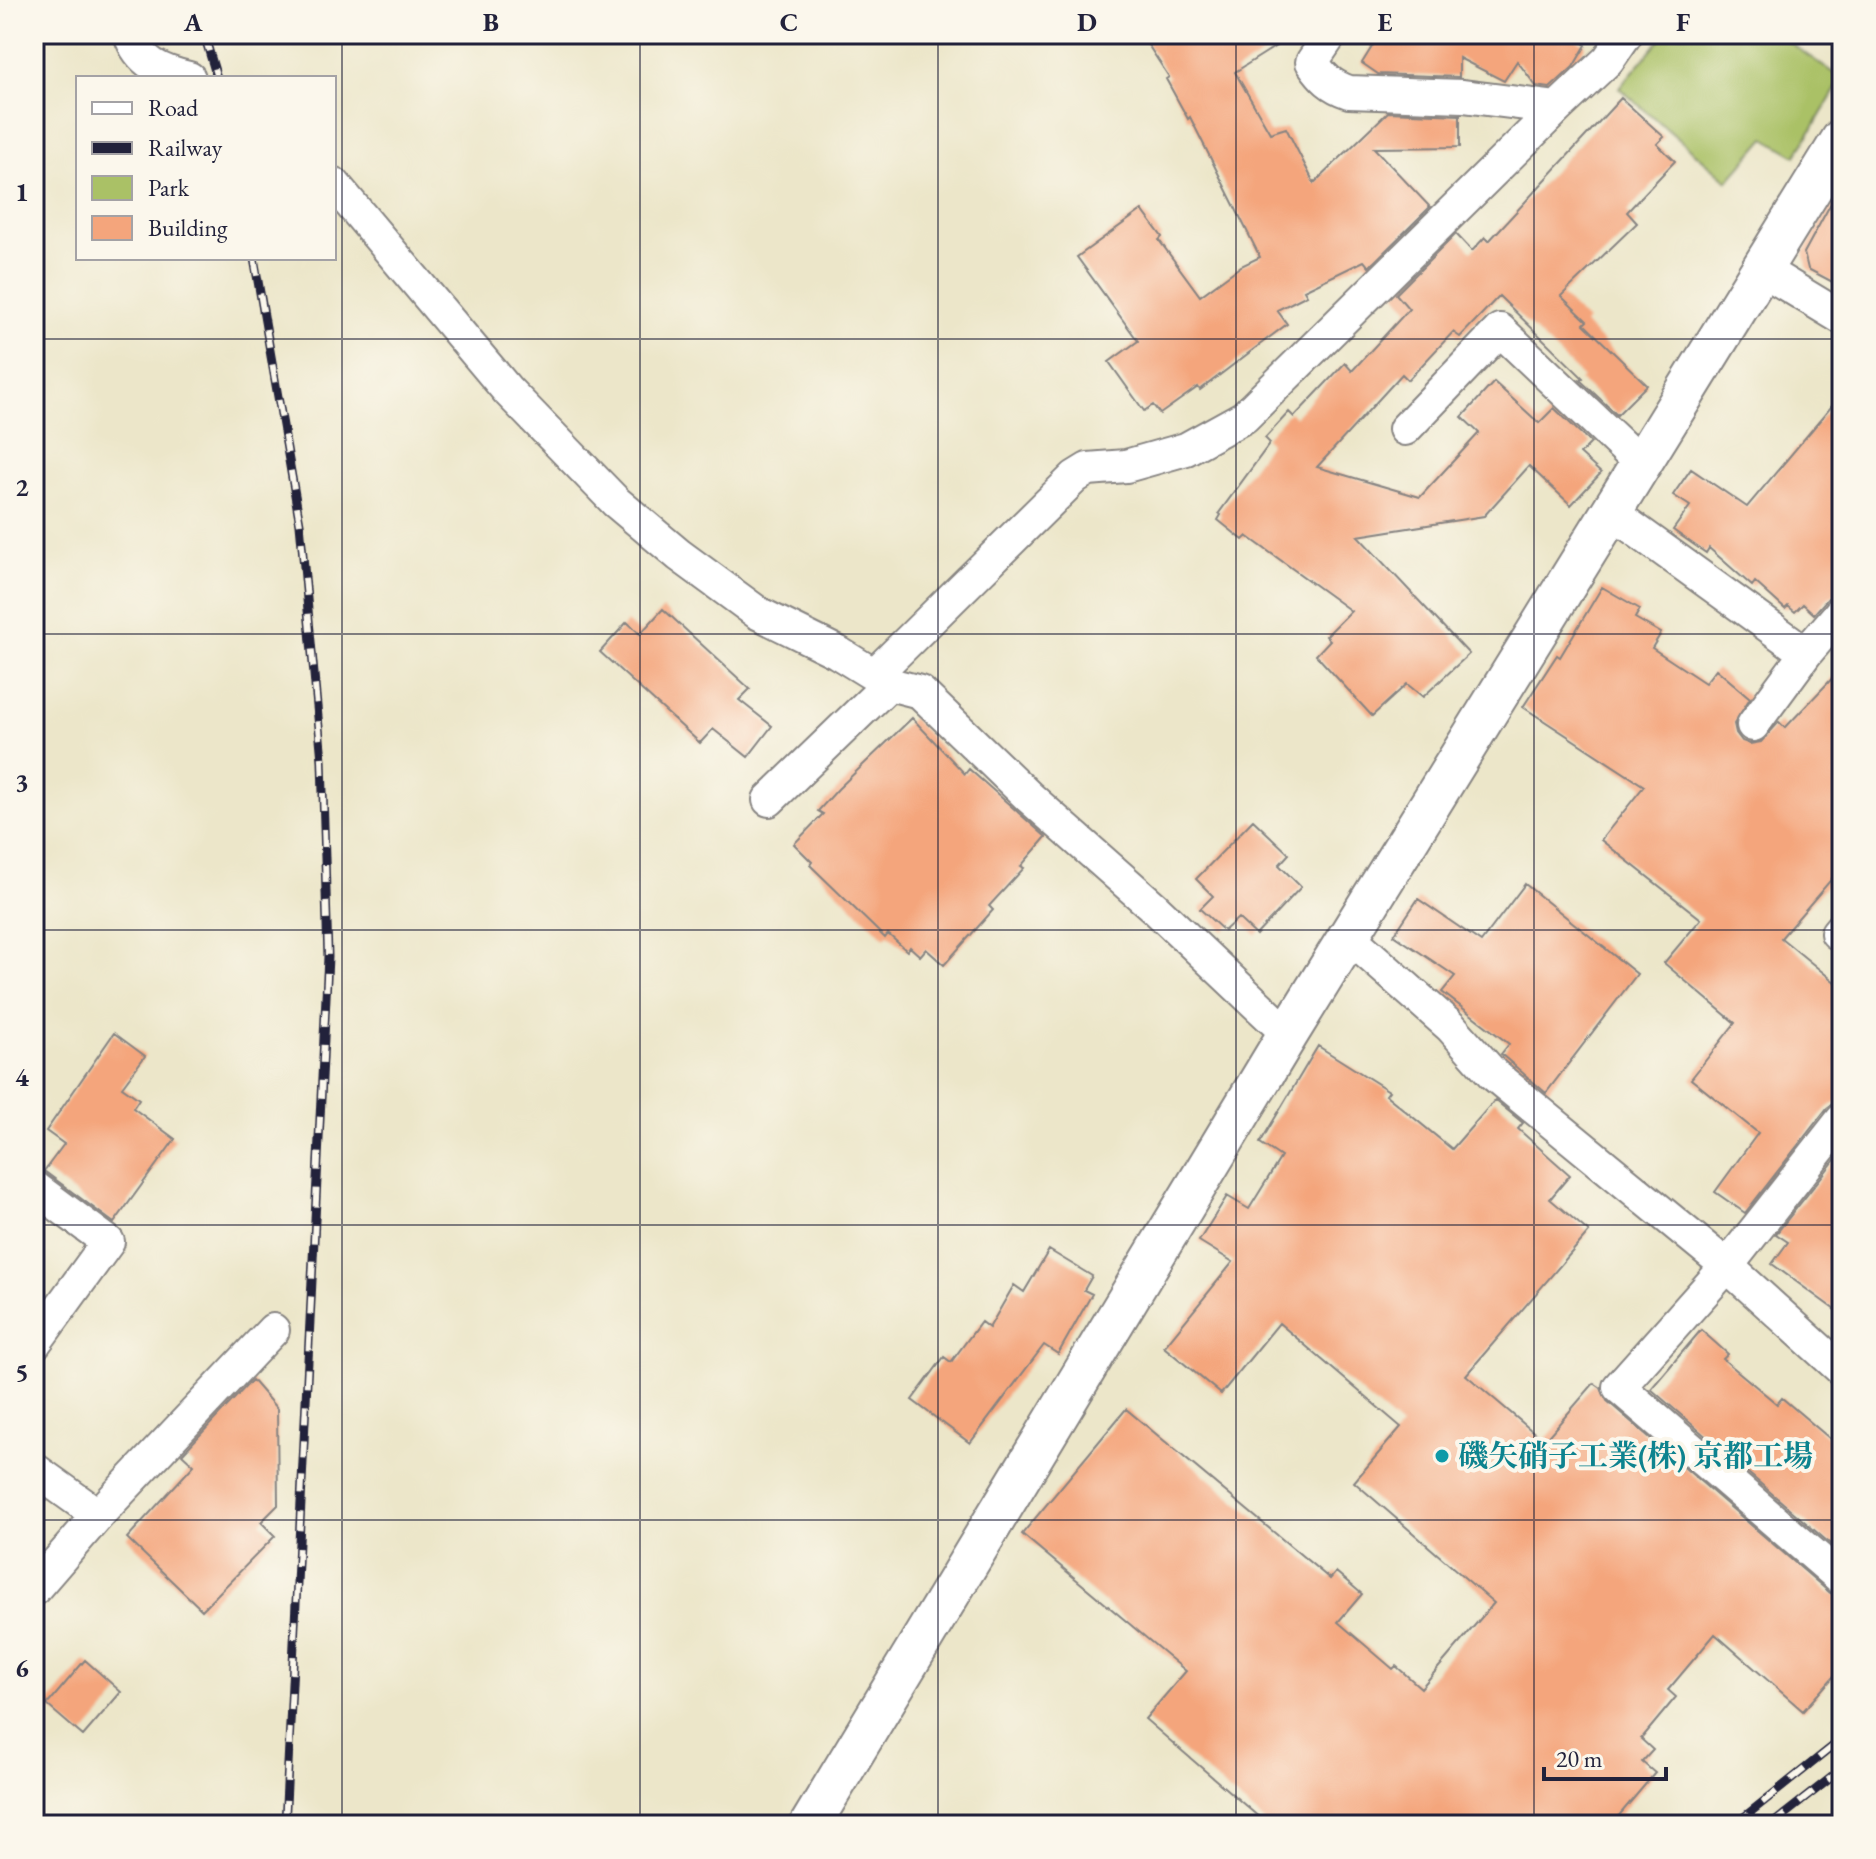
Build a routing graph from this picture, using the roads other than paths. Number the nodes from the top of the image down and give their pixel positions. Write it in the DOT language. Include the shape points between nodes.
graph roads {
  1 [pos="130,34"];
  2 [pos="1331,34"];
  3 [pos="1626,34"];
  4 [pos="181,76"];
  5 [pos="1557,108"];
  6 [pos="1842,139"];
  7 [pos="336,186"];
  8 [pos="1761,269"];
  9 [pos="1842,318"];
  10 [pos="1405,429"];
  11 [pos="1640,463"];
  12 [pos="1611,512"];
  13 [pos="1842,611"];
  14 [pos="1806,653"];
  15 [pos="882,679"];
  16 [pos="1753,725"];
  17 [pos="769,800"];
  18 [pos="1348,936"];
  19 [pos="1288,1034"];
  20 [pos="1842,1120"];
  21 [pos="34,1187"];
  22 [pos="1727,1266"];
  23 [pos="273,1330"];
  24 [pos="34,1344"];
  25 [pos="1842,1370"];
  26 [pos="34,1469"];
  27 [pos="98,1515"];
  28 [pos="1842,1579"];
  29 [pos="34,1589"];
  30 [pos="810,1825"];
  1 -- 4 [label="street" via="151,65"];
  2 -- 5 [label="street" via="1312,62 1335,88"];
  3 -- 5 [label="street" via="1608,60"];
  5 -- 15 [label="street" via="1244,417 1186,449 1126,466 1088,469 1075,477"];
  6 -- 8 [label="street"];
  7 -- 15 [label="street" via="508,391 616,502 758,613"];
  8 -- 9 [label="street"];
  8 -- 11 [label="street"];
  10 -- 11 [label="street" via="1500,330"];
  11 -- 12 [label="street"];
  12 -- 14 [label="street"];
  12 -- 18 [label="street"];
  13 -- 14 [label="street"];
  14 -- 16 [label="street"];
  15 -- 17 [label="street"];
  15 -- 19 [label="street" via="920,692"];
  18 -- 19 [label="street"];
  18 -- 22 [label="street" via="1451,1027 1493,1074"];
  19 -- 30 [label="street"];
  20 -- 22 [label="street"];
  21 -- 24 [label="street" via="108,1242"];
  22 -- 25 [label="street"];
  22 -- 28 [label="street" via="1619,1387"];
  23 -- 27 [label="street"];
  26 -- 27 [label="street"];
  27 -- 29 [label="street"];
}
